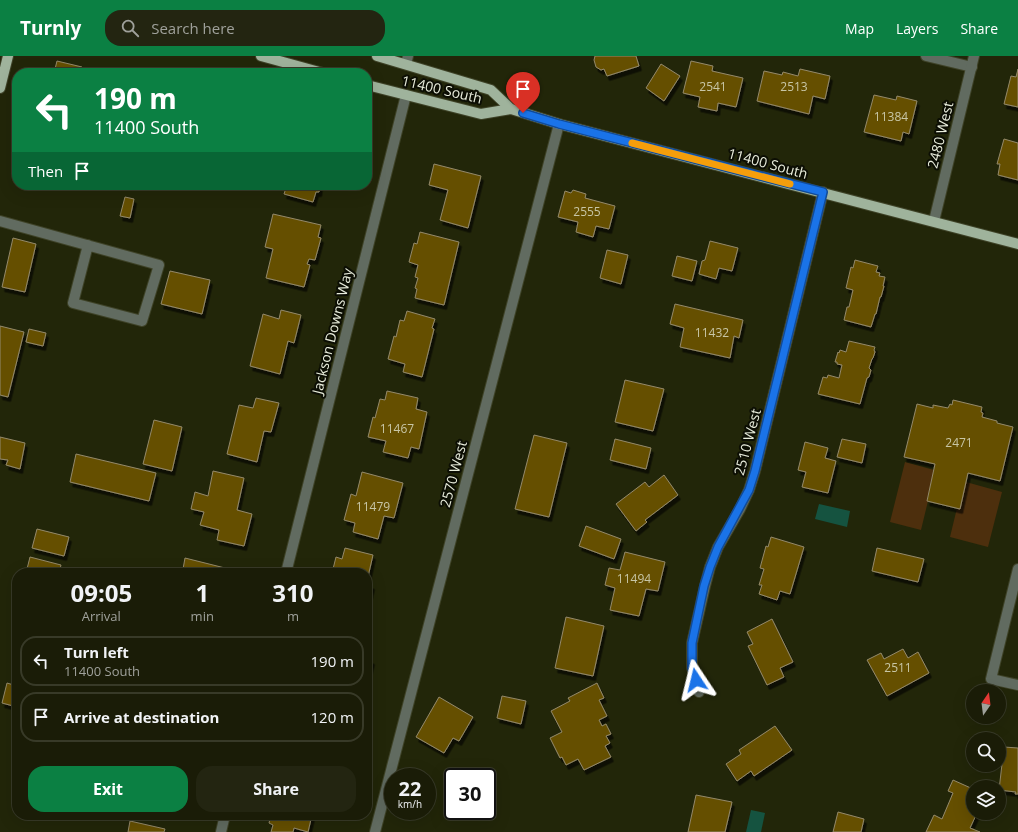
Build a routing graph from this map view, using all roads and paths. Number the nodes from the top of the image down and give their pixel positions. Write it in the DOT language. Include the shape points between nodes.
graph roads {
  1 [pos="8,56"];
  2 [pos="261,56"];
  3 [pos="377,56"];
  4 [pos="926,56"];
  5 [pos="974,56"];
  6 [pos="407,60"];
  7 [pos="972,67"];
  8 [pos="305,68"];
  9 [pos="372,86"];
  10 [pos="0,88"];
  11 [pos="406,95"];
  12 [pos="511,109"];
  13 [pos="559,124"];
  14 [pos="823,192"];
  15 [pos="0,221"];
  16 [pos="934,221"];
  17 [pos="1018,244"];
  18 [pos="88,245"];
  19 [pos="287,568"];
  20 [pos="1018,570"];
  21 [pos="1018,685"];
  22 [pos="699,692"];
  23 [pos="224,820"];
  24 [pos="221,832"];
  25 [pos="375,832"];
  1 -- 10 [label="main road"];
  2 -- 8 [label="main road"];
  3 -- 6 [label="main road, 11400 South"];
  4 -- 7 [label="street"];
  5 -- 7 [label="street, 2480 West"];
  6 -- 12 [label="main road, 11400 South" via="491,90"];
  7 -- 16 [label="street, 2480 West"];
  9 -- 11 [label="main road, 11400 South"];
  11 -- 12 [label="main road, 11400 South" via="481,114"];
  11 -- 19 [label="street, Jackson Downs Way"];
  12 -- 13 [label="main road, 11400 South"];
  13 -- 14 [label="main road, 11400 South"];
  13 -- 25 [label="street, 2570 West"];
  14 -- 16 [label="main road, 11400 South"];
  14 -- 22 [label="street, 2510 West" via="755,471 740,509 718,547 704,586 692,643 692,668"];
  15 -- 18 [label="street"];
  16 -- 17 [label="main road, 11400 South"];
  18 -- 18 [label="street" via="159,265 142,321 73,303"];
  20 -- 21 [label="street" via="992,679"];
  23 -- 24 [label="street"];
}
